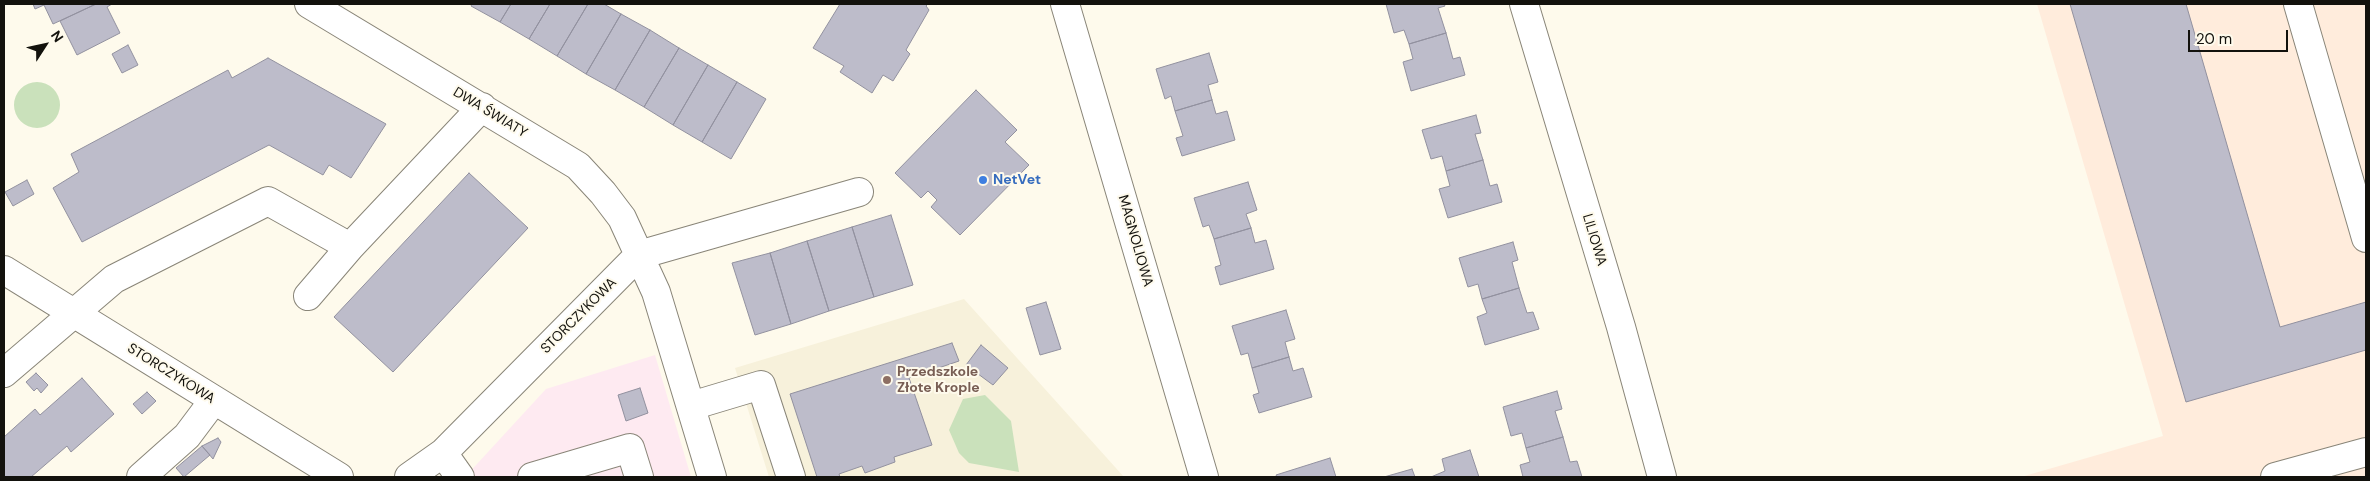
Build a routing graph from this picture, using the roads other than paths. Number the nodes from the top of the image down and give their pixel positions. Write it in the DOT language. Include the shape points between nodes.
graph roads {
  1 [pos="309,4"];
  2 [pos="1065,4"];
  3 [pos="1524,4"];
  4 [pos="2298,4"];
  5 [pos="482,107"];
  6 [pos="859,192"];
  7 [pos="2366,238"];
  8 [pos="350,247"];
  9 [pos="639,255"];
  10 [pos="4,270"];
  11 [pos="308,296"];
  12 [pos="73,312"];
  13 [pos="4,373"];
  14 [pos="214,400"];
  15 [pos="691,406"];
  16 [pos="2366,452"];
  17 [pos="443,453"];
  18 [pos="543,475"];
  19 [pos="141,477"];
  20 [pos="339,477"];
  21 [pos="409,477"];
  22 [pos="460,477"];
  23 [pos="639,477"];
  24 [pos="712,477"];
  25 [pos="791,477"];
  26 [pos="1204,477"];
  27 [pos="1662,477"];
  28 [pos="2275,477"];
  1 -- 5 [label="street, DWA ŚWIATY"];
  2 -- 26 [label="street, MAGNOLIOWA"];
  3 -- 27 [label="street, LILIOWA"];
  4 -- 7 [label="street"];
  5 -- 8 [label="street"];
  5 -- 9 [label="street, DWA ŚWIATY" via="578,166 622,218"];
  6 -- 9 [label="street"];
  8 -- 11 [label="street"];
  8 -- 12 [label="street" via="268,201 114,279"];
  9 -- 15 [label="street, DWA ŚWIATY" via="656,292"];
  9 -- 17 [label="street, STORCZYKOWA"];
  10 -- 12 [label="street, STORCZYKOWA"];
  12 -- 13 [label="street"];
  12 -- 14 [label="street, STORCZYKOWA"];
  14 -- 19 [label="street" via="187,436"];
  14 -- 20 [label="street, STORCZYKOWA"];
  15 -- 24 [label="street, DWA ŚWIATY"];
  15 -- 25 [label="street" via="761,385"];
  16 -- 28 [label="street"];
  17 -- 21 [label="street, STORCZYKOWA"];
  17 -- 22 [label="street"];
  18 -- 23 [label="street" via="630,448"];
}
